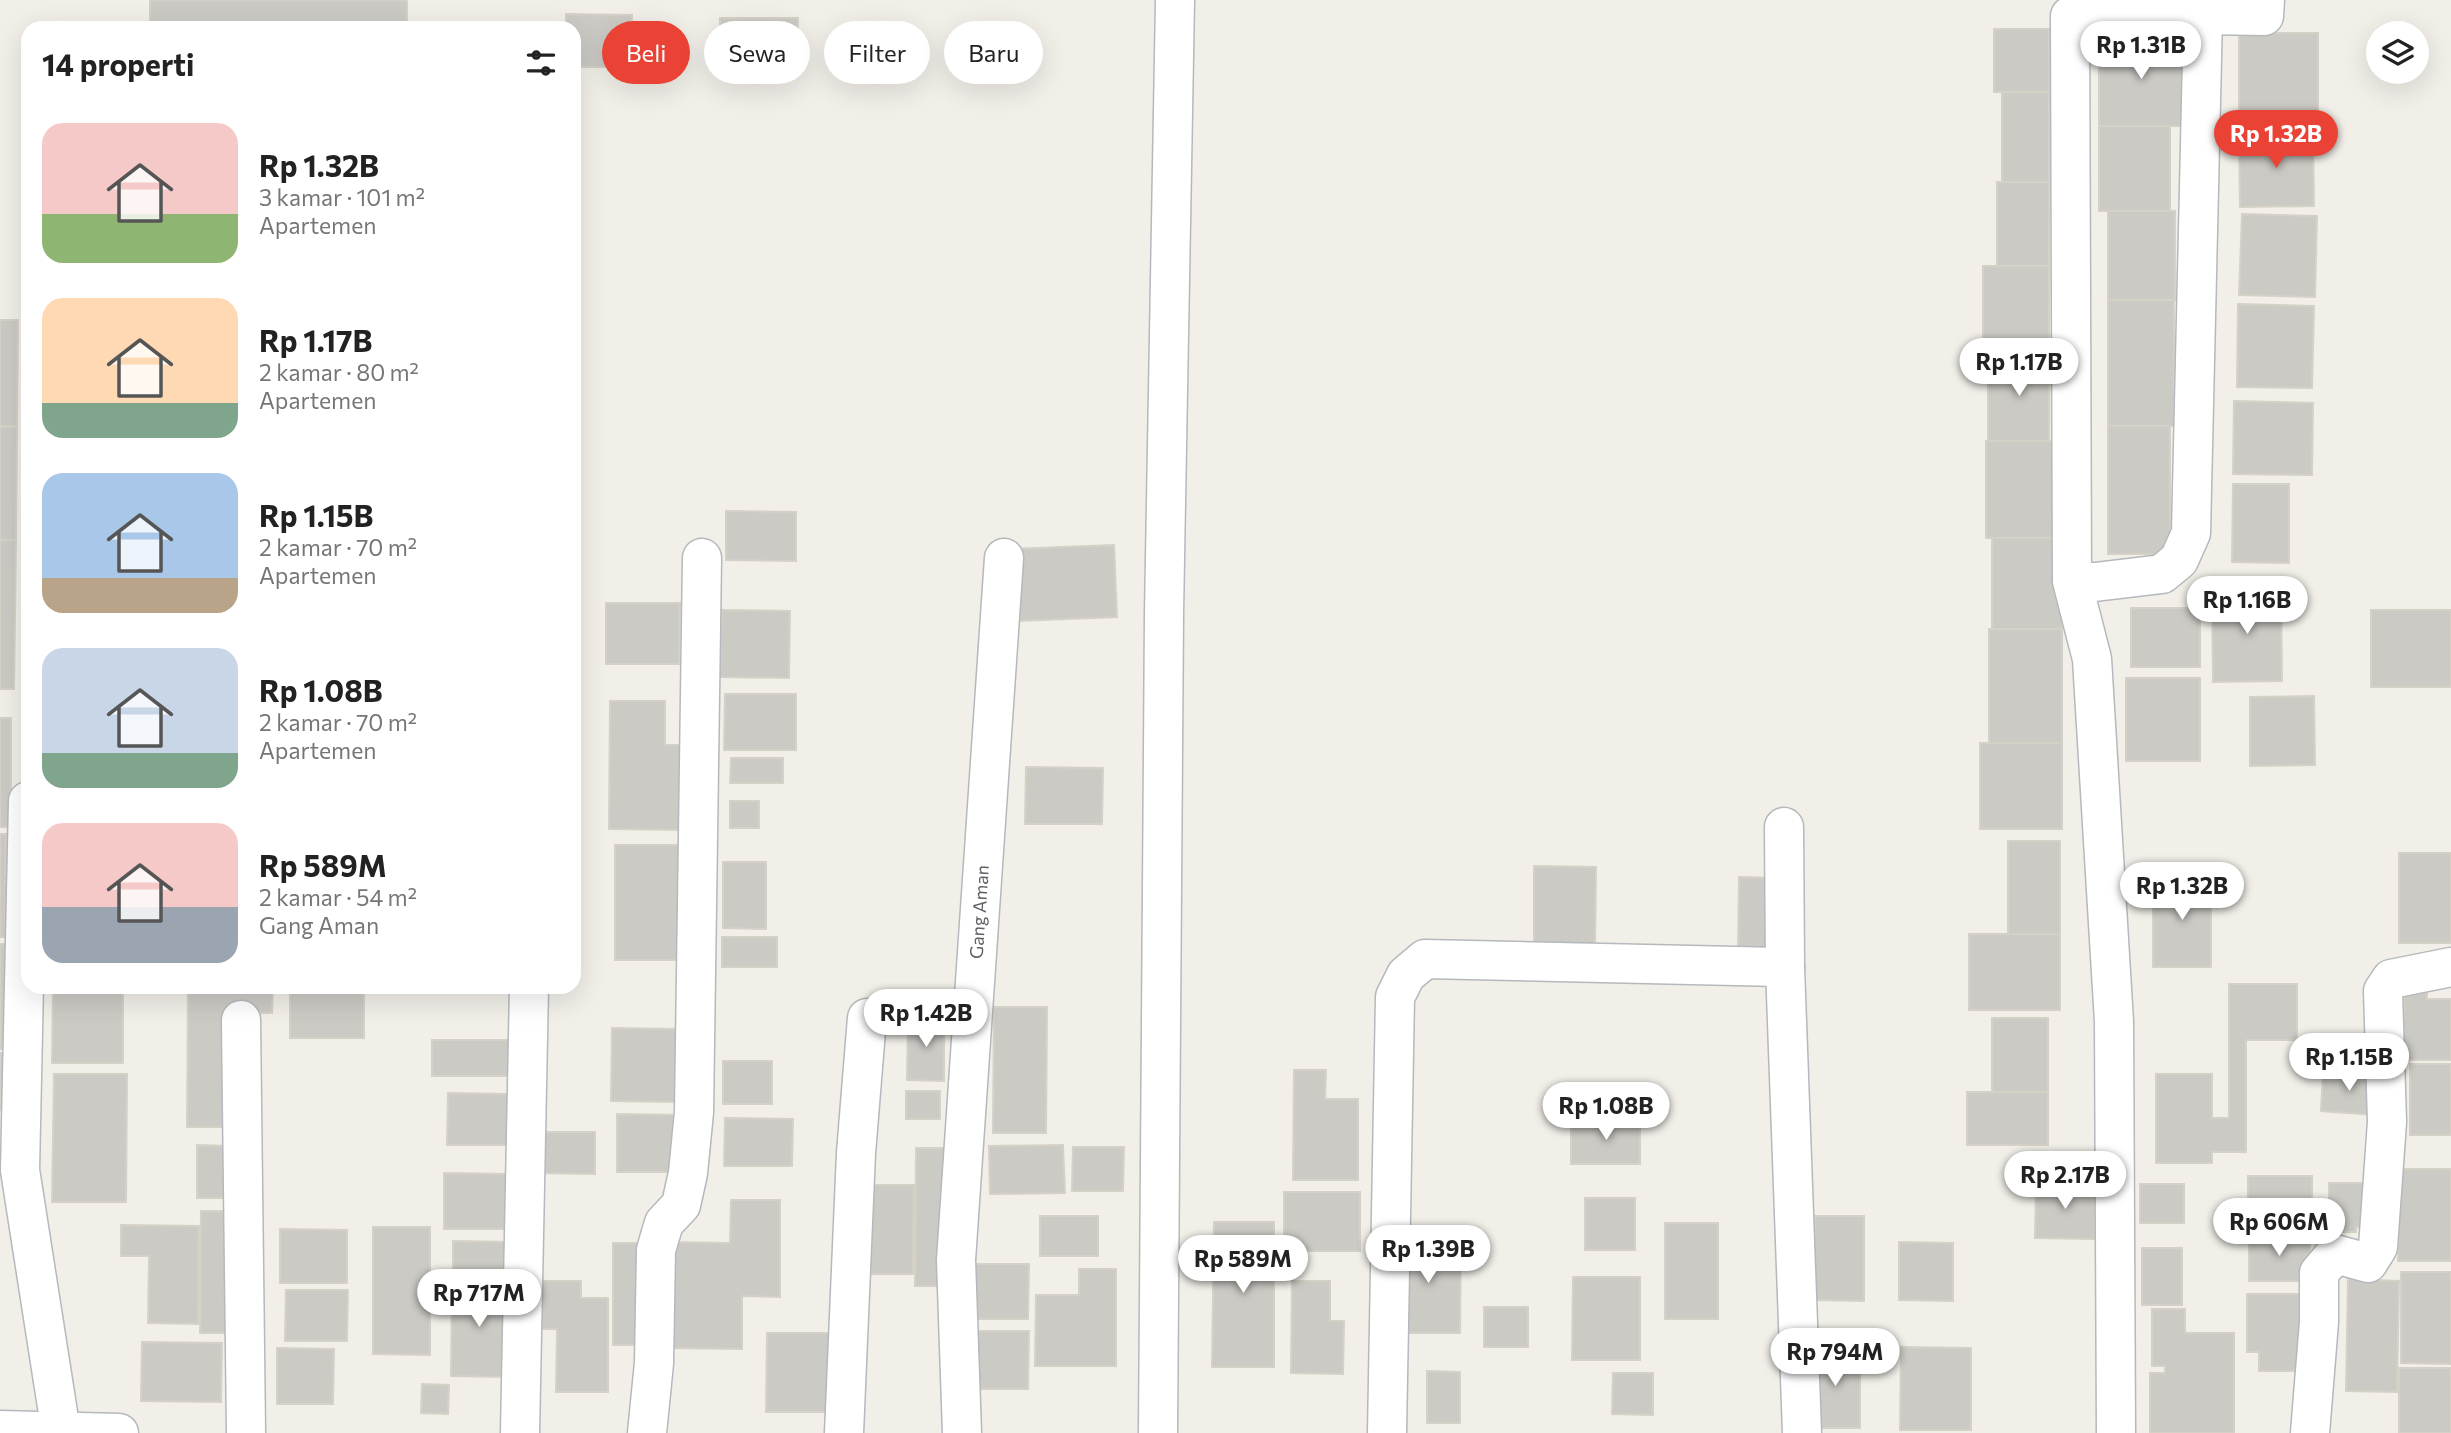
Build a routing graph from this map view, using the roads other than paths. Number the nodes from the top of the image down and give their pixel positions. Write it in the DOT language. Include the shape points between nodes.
graph roads {
  1 [pos="1175,0"];
  2 [pos="2265,0"];
  3 [pos="2070,8"];
  4 [pos="2203,15"];
  5 [pos="702,558"];
  6 [pos="1004,558"];
  7 [pos="2072,581"];
  8 [pos="1784,827"];
  9 [pos="1785,967"];
  10 [pos="2451,967"];
  11 [pos="24,994"];
  12 [pos="529,994"];
  13 [pos="867,1018"];
  14 [pos="241,1020"];
  15 [pos="0,1198"];
  16 [pos="30,1230"];
  17 [pos="0,1430"];
  18 [pos="61,1432"];
  19 [pos="119,1433"];
  20 [pos="246,1433"];
  21 [pos="520,1433"];
  22 [pos="647,1433"];
  23 [pos="844,1433"];
  24 [pos="962,1433"];
  25 [pos="1158,1433"];
  26 [pos="1387,1433"];
  27 [pos="1802,1433"];
  28 [pos="2116,1433"];
  29 [pos="2310,1433"];
  1 -- 25 [label="street" via="1164,614"];
  2 -- 4 [label="street" via="2264,16"];
  3 -- 4 [label="street"];
  3 -- 7 [label="street"];
  4 -- 7 [label="street" via="2191,533 2179,561 2162,574"];
  5 -- 22 [label="street" via="694,1112 681,1205 664,1223 656,1250 654,1363"];
  6 -- 24 [label="street, Gang Aman" via="956,1260"];
  7 -- 28 [label="street" via="2092,659 2113,1008"];
  8 -- 9 [label="street"];
  9 -- 26 [label="street" via="1425,959 1406,975 1395,998"];
  9 -- 27 [label="street"];
  10 -- 29 [label="street" via="2391,979 2383,990 2387,1122 2378,1247 2368,1263 2335,1254 2319,1273"];
  11 -- 16 [label="street" via="20,1170"];
  12 -- 21 [label="street"];
  13 -- 23 [label="street" via="856,1153"];
  14 -- 20 [label="street"];
  15 -- 16 [label="street"];
  16 -- 18 [label="street"];
  17 -- 18 [label="street"];
  18 -- 19 [label="street"];
}
